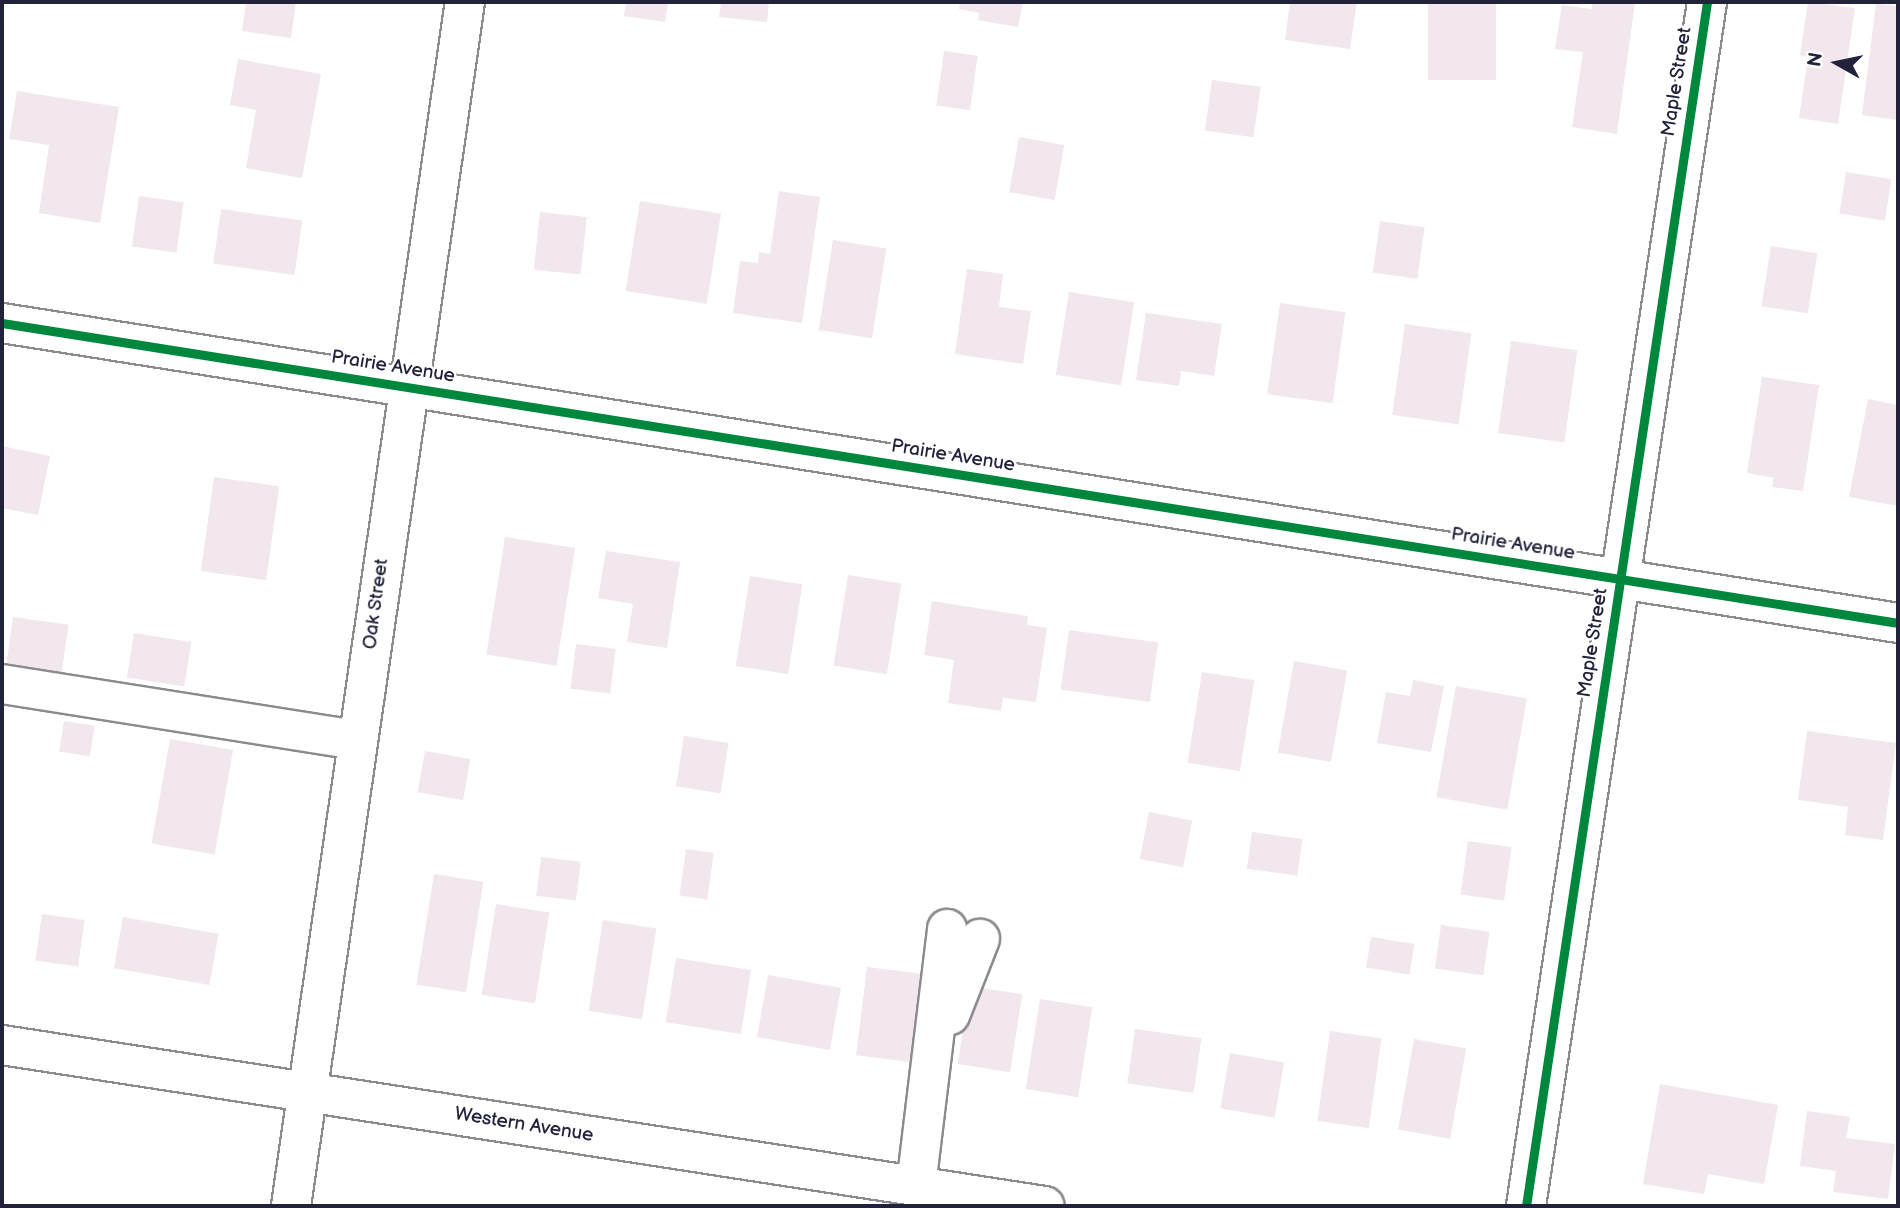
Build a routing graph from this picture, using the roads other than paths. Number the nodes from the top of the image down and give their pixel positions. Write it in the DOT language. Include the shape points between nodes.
graph roads {
  1 [pos="466,2"];
  2 [pos="1707,2"];
  3 [pos="2,323"];
  4 [pos="408,387"];
  5 [pos="1620,579"];
  6 [pos="1898,623"];
  7 [pos="2,684"];
  8 [pos="355,740"];
  9 [pos="964,934"];
  10 [pos="2,1045"];
  11 [pos="309,1092"];
  12 [pos="916,1186"];
  13 [pos="291,1206"];
  14 [pos="1045,1206"];
  15 [pos="1526,1206"];
  1 -- 4 [label="street, Oak Street"];
  2 -- 5 [label="street, Maple Street"];
  3 -- 4 [label="street, Prairie Avenue"];
  4 -- 5 [label="street, Prairie Avenue"];
  4 -- 8 [label="street, Oak Street"];
  5 -- 6 [label="street, Prairie Avenue"];
  5 -- 15 [label="street, Maple Street"];
  7 -- 8 [label="street"];
  8 -- 11 [label="street, Oak Street"];
  9 -- 12 [label="street" via="930,1066"];
  10 -- 11 [label="street, Western Avenue"];
  11 -- 12 [label="street, Western Avenue"];
  11 -- 13 [label="street, Oak Street"];
  12 -- 14 [label="street, Western Avenue"];
}
